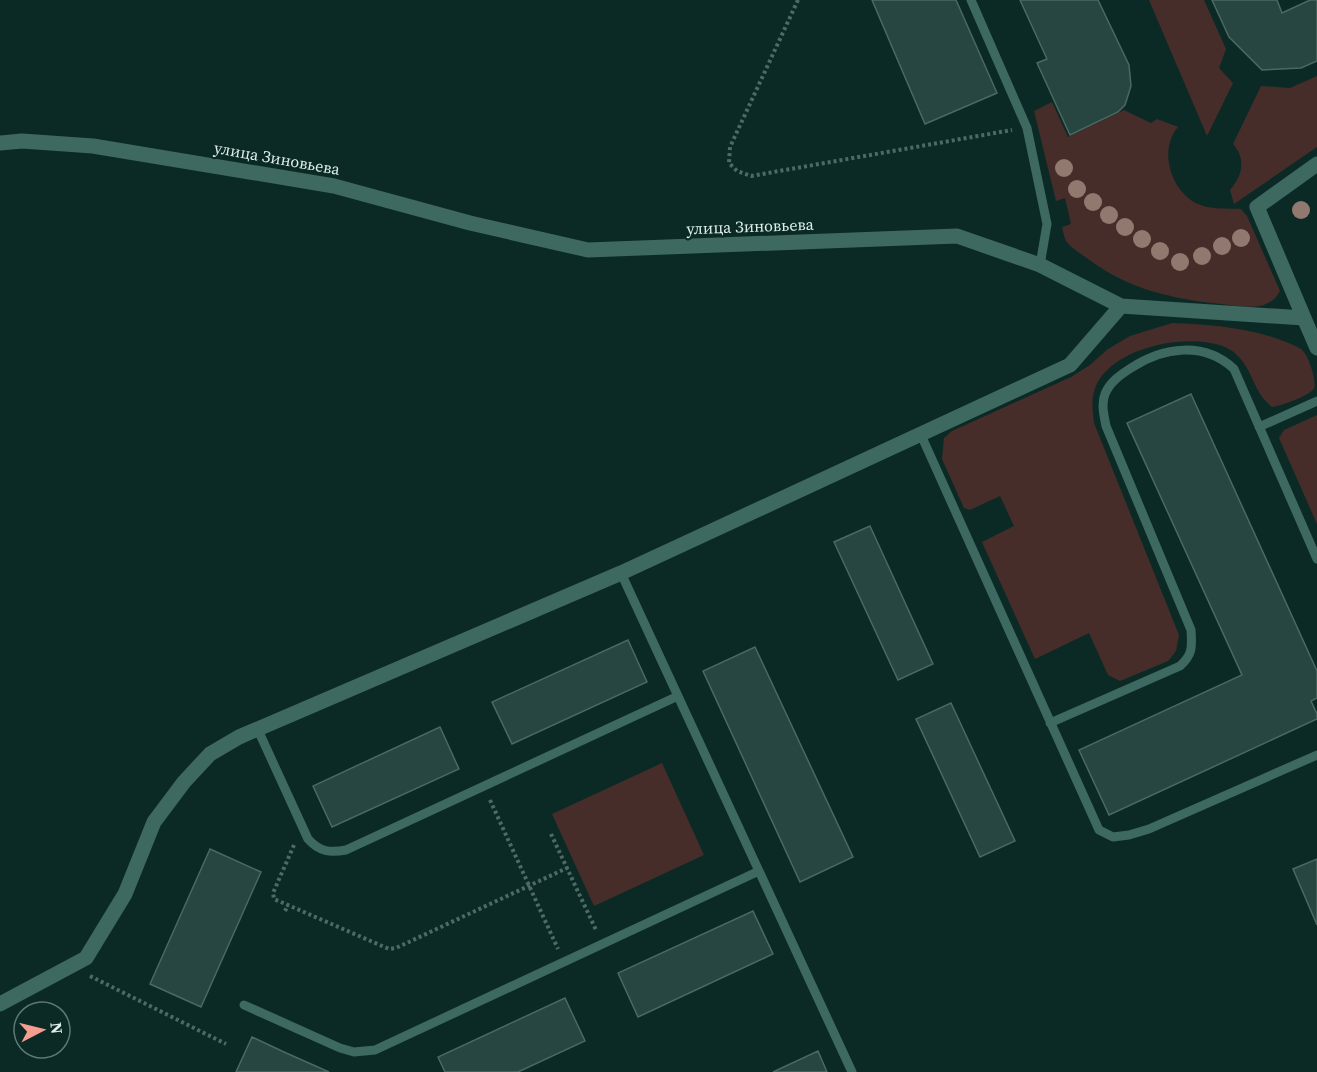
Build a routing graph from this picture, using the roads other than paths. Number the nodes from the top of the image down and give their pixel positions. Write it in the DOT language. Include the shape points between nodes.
graph roads {
  1 [pos="971,0"];
  2 [pos="0,143"];
  3 [pos="1317,164"];
  4 [pos="1040,265"];
  5 [pos="1121,306"];
  6 [pos="1304,318"];
  7 [pos="1317,348"];
  8 [pos="1317,401"];
  9 [pos="1258,427"];
  10 [pos="921,435"];
  11 [pos="1317,558"];
  12 [pos="621,573"];
  13 [pos="678,696"];
  14 [pos="1050,723"];
  15 [pos="258,730"];
  16 [pos="1317,755"];
  17 [pos="759,871"];
  18 [pos="0,1004"];
  19 [pos="244,1005"];
  20 [pos="852,1072"];
  1 -- 4 [label="lane" via="1028,128 1047,224"];
  2 -- 4 [label="street, улица Зиновьева" via="93,146 334,186 588,250 957,236"];
  3 -- 6 [label="street" via="1257,207"];
  4 -- 5 [label="street, улица Зиновьева"];
  5 -- 6 [label="street, улица Зиновьева"];
  5 -- 10 [label="street" via="1070,365"];
  6 -- 7 [label="street"];
  8 -- 9 [label="lane"];
  9 -- 11 [label="lane"];
  9 -- 14 [label="lane" via="1234,369 1205,352 1158,354 1124,372 1108,388 1104,396 1106,426 1191,630 1191,649 1180,666"];
  10 -- 12 [label="street"];
  10 -- 14 [label="lane"];
  12 -- 13 [label="lane"];
  12 -- 15 [label="street"];
  13 -- 15 [label="lane" via="346,850 333,852 308,839"];
  13 -- 17 [label="lane"];
  14 -- 16 [label="lane" via="1099,830 1113,837 1149,829"];
  15 -- 18 [label="street" via="210,753 184,782 154,822 125,894 86,958"];
  17 -- 19 [label="lane" via="375,1050 354,1052 340,1048"];
  17 -- 20 [label="lane"];
}
